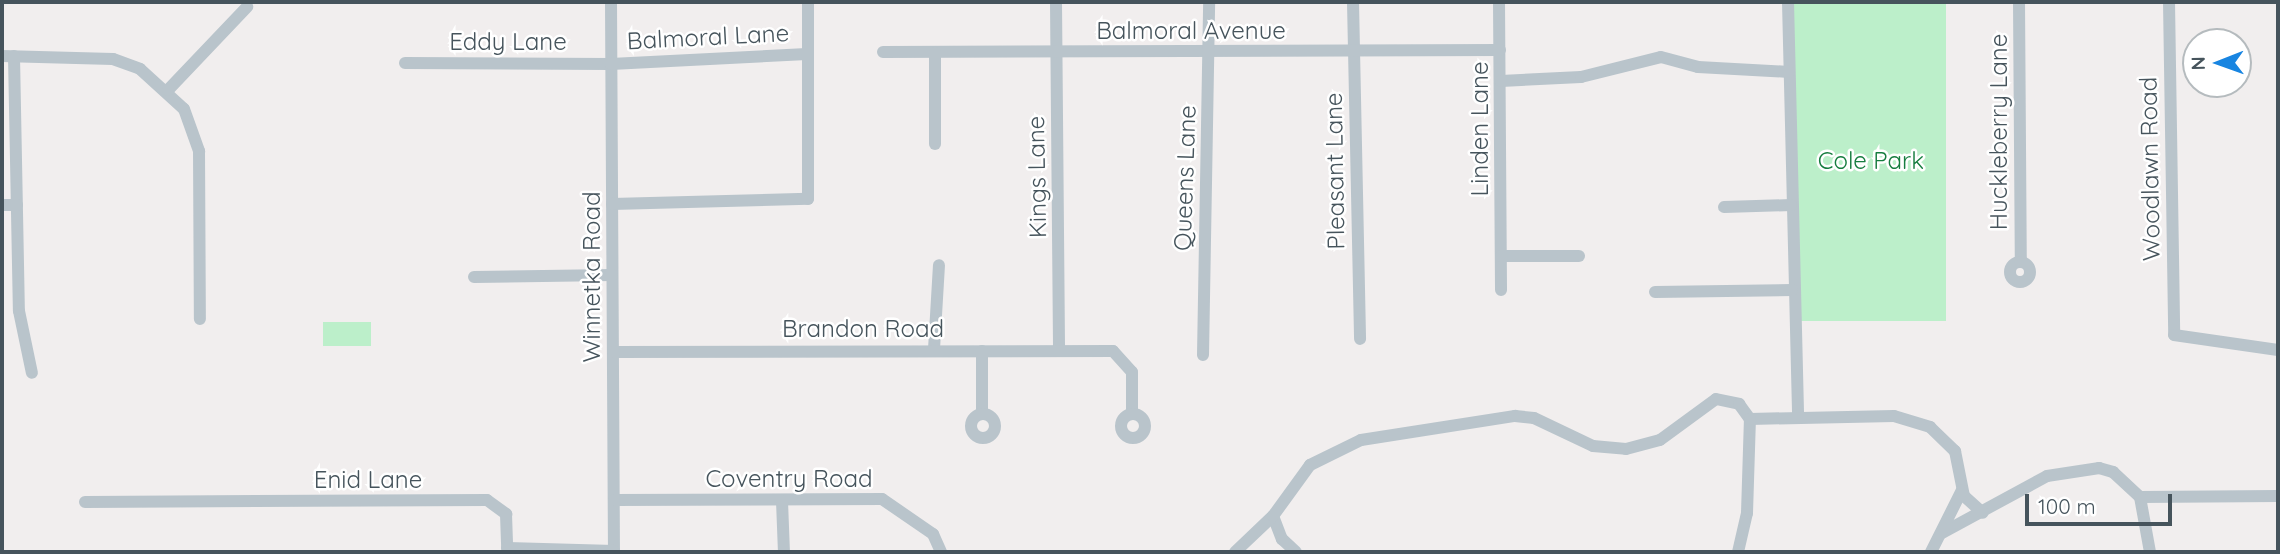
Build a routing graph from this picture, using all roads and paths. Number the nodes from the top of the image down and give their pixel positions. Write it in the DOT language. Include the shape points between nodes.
graph roads {
  1 [pos="611,2"];
  2 [pos="808,2"];
  3 [pos="1056,2"];
  4 [pos="1209,2"];
  5 [pos="1353,2"];
  6 [pos="1499,2"];
  7 [pos="1788,2"];
  8 [pos="2019,2"];
  9 [pos="2169,2"];
  10 [pos="247,7"];
  11 [pos="1210,50"];
  12 [pos="1500,50"];
  13 [pos="883,52"];
  14 [pos="1056,52"];
  15 [pos="935,53"];
  16 [pos="1353,53"];
  17 [pos="807,54"];
  18 [pos="8,56"];
  19 [pos="405,63"];
  20 [pos="611,64"];
  21 [pos="1789,72"];
  22 [pos="1501,81"];
  23 [pos="168,90"];
  24 [pos="934,144"];
  25 [pos="612,204"];
  26 [pos="2,205"];
  27 [pos="17,205"];
  28 [pos="1791,205"];
  29 [pos="1724,207"];
  30 [pos="1501,256"];
  31 [pos="1579,256"];
  32 [pos="2021,262"];
  33 [pos="939,265"];
  34 [pos="612,275"];
  35 [pos="474,277"];
  36 [pos="1502,290"];
  37 [pos="1792,290"];
  38 [pos="1655,292"];
  39 [pos="200,320"];
  40 [pos="1360,339"];
  41 [pos="934,348"];
  42 [pos="2278,350"];
  43 [pos="982,351"];
  44 [pos="1059,351"];
  45 [pos="613,352"];
  46 [pos="1203,355"];
  47 [pos="32,373"];
  48 [pos="982,413"];
  49 [pos="1132,414"];
  50 [pos="1798,414"];
  51 [pos="1750,419"];
  52 [pos="1962,490"];
  53 [pos="2278,496"];
  54 [pos="2140,497"];
  55 [pos="614,500"];
  56 [pos="782,500"];
  57 [pos="85,502"];
  58 [pos="1983,513"];
  59 [pos="1273,516"];
  60 [pos="1942,533"];
  61 [pos="614,552"];
  62 [pos="784,552"];
  63 [pos="941,552"];
  64 [pos="1235,552"];
  65 [pos="1296,552"];
  66 [pos="1738,552"];
  67 [pos="1931,552"];
  68 [pos="2150,552"];
  1 -- 20 [label="street, Winnetka Road"];
  2 -- 17 [label="street"];
  3 -- 14 [label="street, Kings Lane"];
  4 -- 11 [label="street, Queens Lane"];
  5 -- 16 [label="street, Pleasant Lane"];
  6 -- 12 [label="street, Linden Lane"];
  7 -- 21 [label="street"];
  8 -- 32 [label="street, Huckleberry Lane"];
  9 -- 42 [label="street, Woodlawn Road" via="2174,335"];
  10 -- 23 [label="street"];
  11 -- 14 [label="street, Balmoral Avenue"];
  11 -- 16 [label="street, Balmoral Avenue"];
  11 -- 46 [label="street, Queens Lane"];
  12 -- 16 [label="street, Balmoral Avenue"];
  12 -- 22 [label="street, Linden Lane"];
  13 -- 15 [label="street, Balmoral Avenue"];
  14 -- 15 [label="street, Balmoral Avenue"];
  14 -- 44 [label="street, Kings Lane"];
  15 -- 24 [label="street"];
  16 -- 40 [label="street, Pleasant Lane"];
  17 -- 20 [label="street, Balmoral Lane"];
  17 -- 25 [label="street" via="808,199"];
  18 -- 23 [label="street" via="113,59"];
  18 -- 27 [label="street"];
  19 -- 20 [label="street, Eddy Lane"];
  20 -- 25 [label="street, Winnetka Road"];
  21 -- 22 [label="street" via="1698,66 1661,57 1581,77"];
  21 -- 28 [label="street"];
  22 -- 30 [label="street, Linden Lane"];
  23 -- 39 [label="street" via="184,109 199,151"];
  25 -- 34 [label="street, Winnetka Road"];
  26 -- 27 [label="street"];
  27 -- 47 [label="street" via="19,311"];
  28 -- 29 [label="street"];
  28 -- 37 [label="street"];
  30 -- 31 [label="street"];
  30 -- 36 [label="street, Linden Lane"];
  33 -- 41 [label="street"];
  34 -- 35 [label="street"];
  34 -- 45 [label="street, Winnetka Road"];
  37 -- 38 [label="street"];
  37 -- 50 [label="street"];
  41 -- 43 [label="street, Brandon Road"];
  41 -- 45 [label="street, Brandon Road"];
  43 -- 44 [label="street, Brandon Road"];
  43 -- 48 [label="street"];
  44 -- 49 [label="street, Brandon Road" via="1113,351 1132,372"];
  45 -- 55 [label="street, Winnetka Road"];
  50 -- 51 [label="street"];
  50 -- 52 [label="street" via="1894,416 1930,427 1955,451"];
  51 -- 59 [label="street" via="1739,404 1716,399 1660,440 1626,449 1593,446 1534,418 1515,416 1361,440 1310,465"];
  51 -- 66 [label="street" via="1747,513"];
  52 -- 58 [label="street"];
  52 -- 60 [label="street"];
  53 -- 54 [label="street"];
  54 -- 58 [label="street" via="2113,472 2081,468 2047,475"];
  54 -- 68 [label="street"];
  55 -- 56 [label="street, Coventry Road"];
  55 -- 61 [label="street, Winnetka Road"];
  56 -- 62 [label="street"];
  56 -- 63 [label="street, Coventry Road" via="882,499 933,534"];
  57 -- 61 [label="street, Enid Lane" via="487,500 506,514 507,548"];
  58 -- 60 [label="street"];
  59 -- 64 [label="street"];
  59 -- 65 [label="street" via="1282,539"];
  60 -- 67 [label="street"];
}
